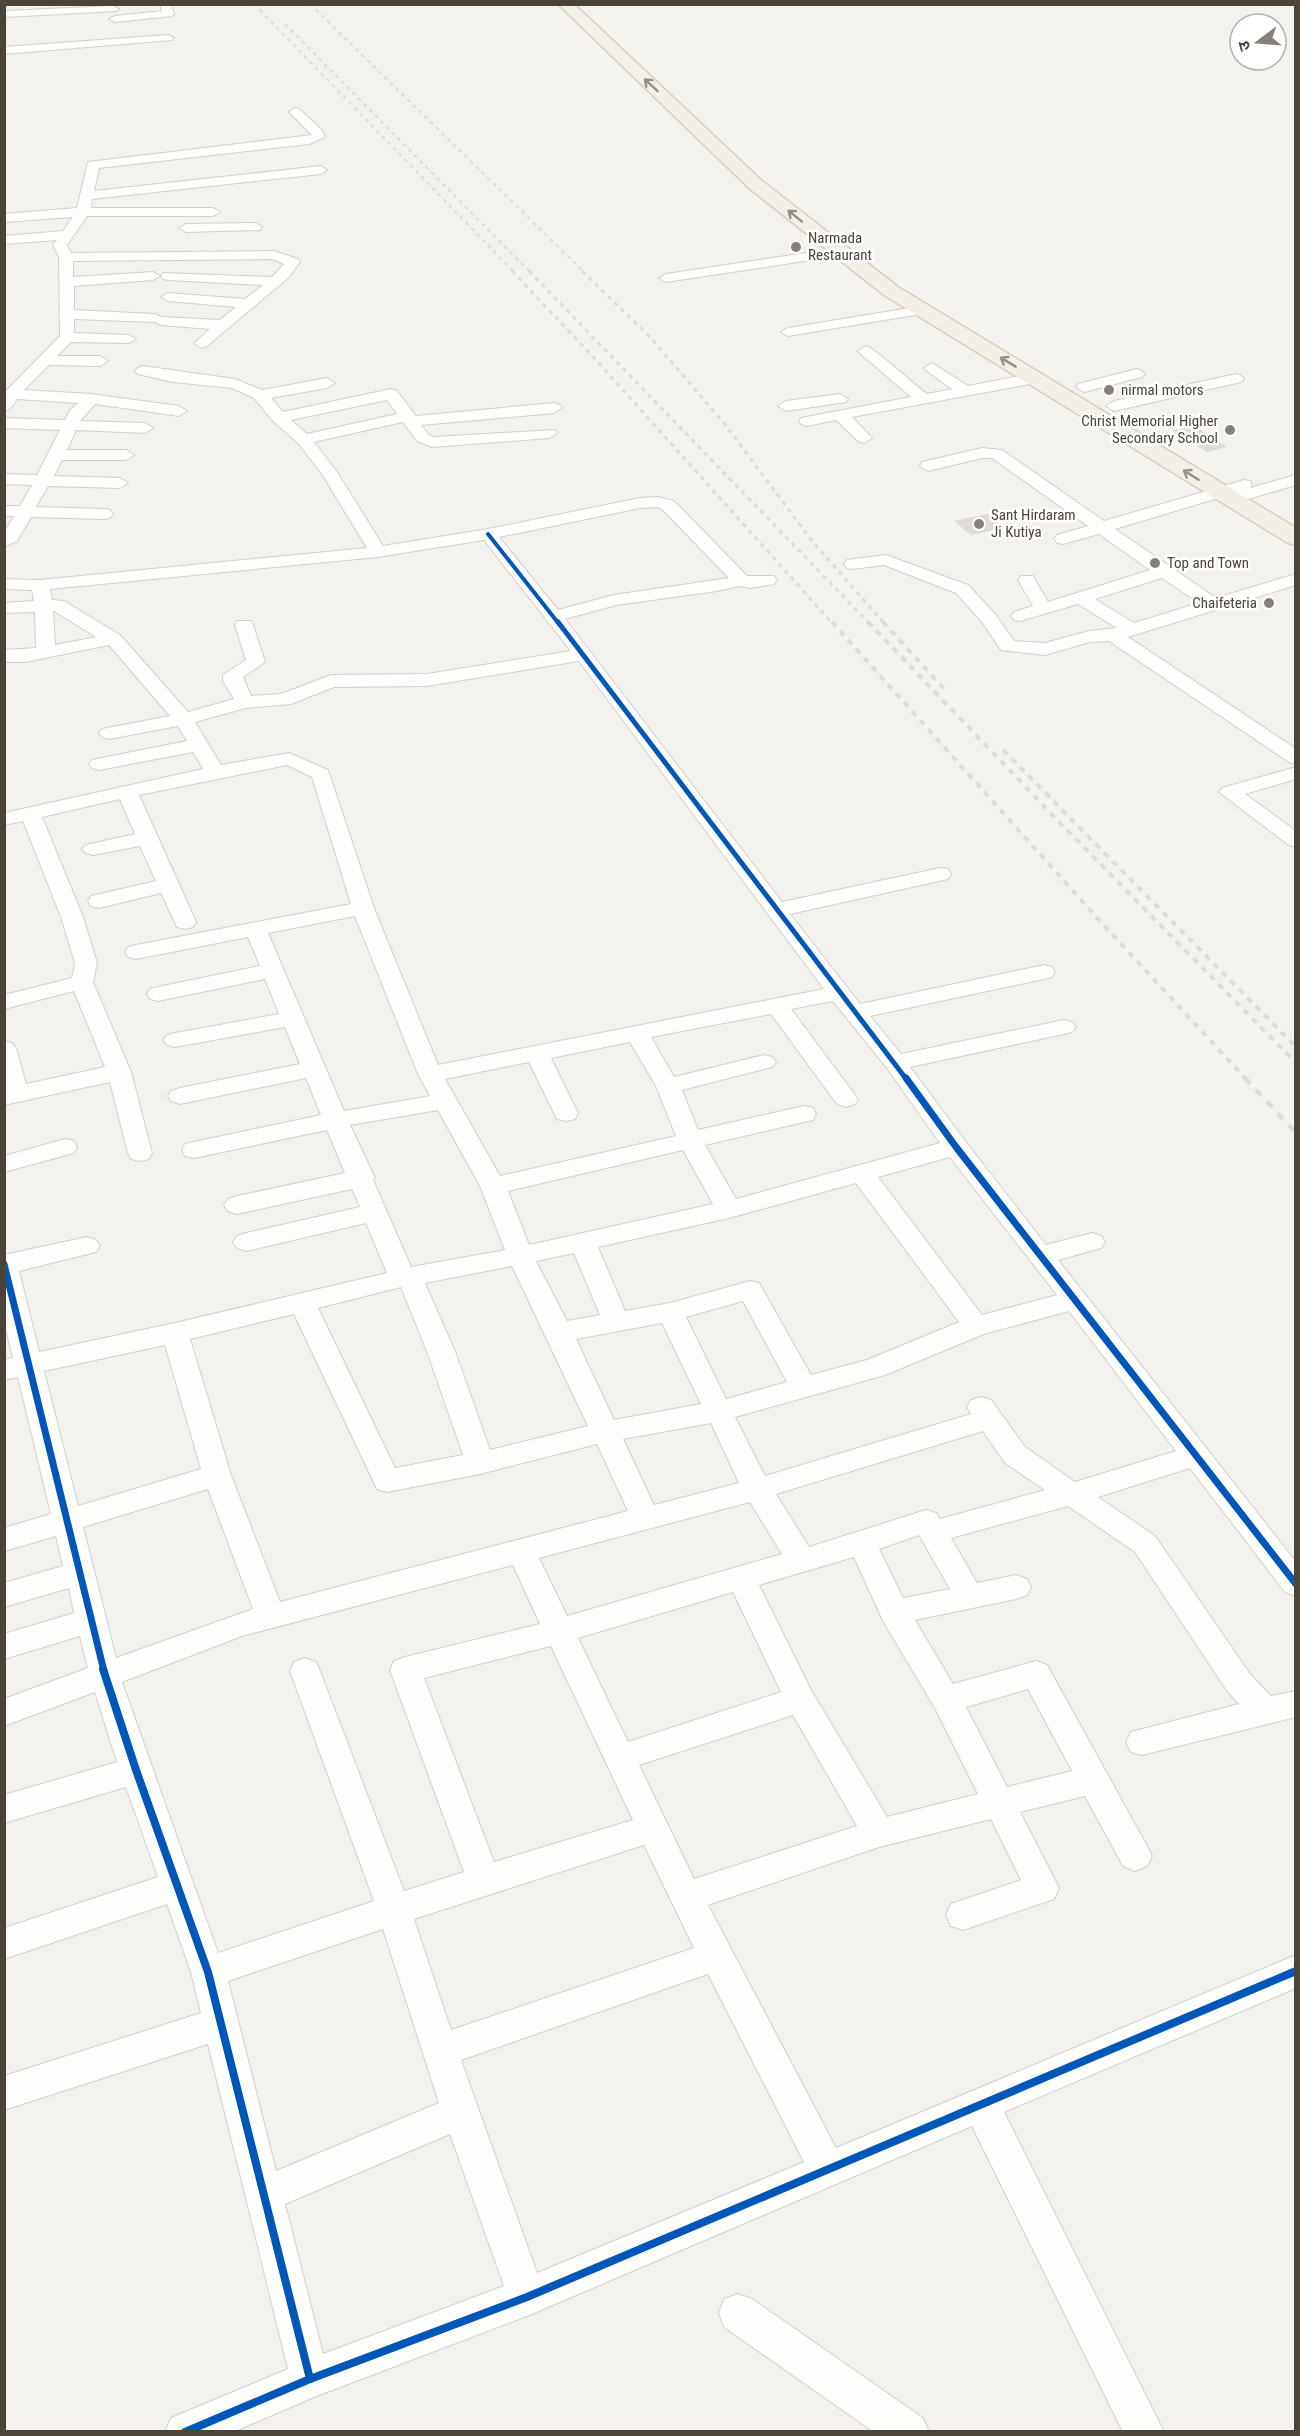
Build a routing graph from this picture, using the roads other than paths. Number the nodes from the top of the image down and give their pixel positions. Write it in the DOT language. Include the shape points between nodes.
graph roads {
  1 [pos="565,4"];
  2 [pos="586,4"];
  3 [pos="166,6"];
  4 [pos="78,8"];
  5 [pos="46,9"];
  6 [pos="11,11"];
  7 [pos="113,12"];
  8 [pos="168,38"];
  9 [pos="114,43"];
  10 [pos="4,51"];
  11 [pos="296,112"];
  12 [pos="726,132"];
  13 [pos="741,146"];
  14 [pos="754,159"];
  15 [pos="321,170"];
  16 [pos="86,195"];
  17 [pos="83,212"];
  18 [pos="213,212"];
  19 [pos="4,218"];
  20 [pos="255,227"];
  21 [pos="94,228"];
  22 [pos="175,228"];
  23 [pos="69,232"];
  24 [pos="4,240"];
  25 [pos="839,252"];
  26 [pos="66,257"];
  27 [pos="153,276"];
  28 [pos="168,276"];
  29 [pos="666,278"];
  30 [pos="276,281"];
  31 [pos="67,282"];
  32 [pos="921,288"];
  33 [pos="168,297"];
  34 [pos="120,301"];
  35 [pos="248,304"];
  36 [pos="67,309"];
  37 [pos="922,310"];
  38 [pos="224,325"];
  39 [pos="788,332"];
  40 [pos="48,338"];
  41 [pos="66,338"];
  42 [pos="129,339"];
  43 [pos="202,343"];
  44 [pos="866,351"];
  45 [pos="45,360"];
  46 [pos="100,361"];
  47 [pos="932,368"];
  48 [pos="143,371"];
  49 [pos="1137,374"];
  50 [pos="1236,379"];
  51 [pos="834,381"];
  52 [pos="327,383"];
  53 [pos="1035,386"];
  54 [pos="1084,387"];
  55 [pos="966,392"];
  56 [pos="260,395"];
  57 [pos="849,398"];
  58 [pos="91,399"];
  59 [pos="8,400"];
  60 [pos="925,400"];
  61 [pos="786,406"];
  62 [pos="1114,406"];
  63 [pos="554,408"];
  64 [pos="179,411"];
  65 [pos="866,411"];
  66 [pos="841,416"];
  67 [pos="279,418"];
  68 [pos="409,418"];
  69 [pos="1134,418"];
  70 [pos="807,421"];
  71 [pos="4,423"];
  72 [pos="69,426"];
  73 [pos="145,428"];
  74 [pos="549,433"];
  75 [pos="864,438"];
  76 [pos="304,440"];
  77 [pos="57,455"];
  78 [pos="126,456"];
  79 [pos="928,466"];
  80 [pos="1227,474"];
  81 [pos="4,479"];
  82 [pos="1296,480"];
  83 [pos="43,481"];
  84 [pos="120,483"];
  85 [pos="1250,488"];
  86 [pos="1225,495"];
  87 [pos="1276,503"];
  88 [pos="4,511"];
  89 [pos="25,512"];
  90 [pos="104,514"];
  91 [pos="1102,528"];
  92 [pos="488,534"];
  93 [pos="1296,538"];
  94 [pos="1063,539"];
  95 [pos="4,542"];
  96 [pos="378,552"];
  97 [pos="853,564"];
  98 [pos="1164,572"];
  99 [pos="1296,579"];
  100 [pos="741,580"];
  101 [pos="768,580"];
  102 [pos="1028,580"];
  103 [pos="4,584"];
  104 [pos="40,585"];
  105 [pos="1080,597"];
  106 [pos="44,605"];
  107 [pos="1214,605"];
  108 [pos="4,608"];
  109 [pos="1043,608"];
  110 [pos="1020,616"];
  111 [pos="554,617"];
  112 [pos="244,625"];
  113 [pos="1132,630"];
  114 [pos="1113,635"];
  115 [pos="113,639"];
  116 [pos="46,652"];
  117 [pos="584,655"];
  118 [pos="4,656"];
  119 [pos="245,702"];
  120 [pos="184,719"];
  121 [pos="109,733"];
  122 [pos="199,745"];
  123 [pos="1296,758"];
  124 [pos="99,764"];
  125 [pos="215,772"];
  126 [pos="1296,773"];
  127 [pos="128,792"];
  128 [pos="30,814"];
  129 [pos="4,819"];
  130 [pos="147,838"];
  131 [pos="1294,838"];
  132 [pos="93,849"];
  133 [pos="940,874"];
  134 [pos="169,885"];
  135 [pos="99,901"];
  136 [pos="363,908"];
  137 [pos="777,910"];
  138 [pos="184,922"];
  139 [pos="255,928"];
  140 [pos="136,952"];
  141 [pos="274,970"];
  142 [pos="1044,972"];
  143 [pos="82,982"];
  144 [pos="839,993"];
  145 [pos="158,994"];
  146 [pos="4,1002"];
  147 [pos="776,1005"];
  148 [pos="856,1012"];
  149 [pos="294,1018"];
  150 [pos="1064,1027"];
  151 [pos="637,1033"];
  152 [pos="174,1040"];
  153 [pos="4,1048"];
  154 [pos="537,1052"];
  155 [pos="764,1062"];
  156 [pos="895,1063"];
  157 [pos="314,1069"];
  158 [pos="119,1072"];
  159 [pos="430,1074"];
  160 [pos="668,1086"];
  161 [pos="11,1095"];
  162 [pos="180,1096"];
  163 [pos="846,1099"];
  164 [pos="446,1101"];
  165 [pos="566,1113"];
  166 [pos="804,1114"];
  167 [pos="335,1120"];
  168 [pos="691,1142"];
  169 [pos="65,1147"];
  170 [pos="956,1147"];
  171 [pos="194,1150"];
  172 [pos="140,1153"];
  173 [pos="4,1164"];
  174 [pos="862,1173"];
  175 [pos="362,1178"];
  176 [pos="493,1186"];
  177 [pos="237,1205"];
  178 [pos="729,1209"];
  179 [pos="376,1212"];
  180 [pos="246,1242"];
  181 [pos="583,1242"];
  182 [pos="1092,1242"];
  183 [pos="87,1246"];
  184 [pos="1042,1255"];
  185 [pos="520,1256"];
  186 [pos="5,1264"];
  187 [pos="406,1278"];
  188 [pos="1075,1300"];
  189 [pos="302,1302"];
  190 [pos="670,1312"];
  191 [pos="616,1321"];
  192 [pos="976,1326"];
  193 [pos="559,1332"];
  194 [pos="175,1333"];
  195 [pos="16,1366"];
  196 [pos="804,1387"];
  197 [pos="719,1411"];
  198 [pos="605,1432"];
  199 [pos="1197,1455"];
  200 [pos="480,1462"];
  201 [pos="218,1475"];
  202 [pos="757,1489"];
  203 [pos="1074,1493"];
  204 [pos="645,1517"];
  205 [pos="67,1522"];
  206 [pos="932,1532"];
  207 [pos="4,1540"];
  208 [pos="862,1543"];
  209 [pos="521,1551"];
  210 [pos="801,1559"];
  211 [pos="80,1573"];
  212 [pos="741,1578"];
  213 [pos="1296,1584"];
  214 [pos="1016,1587"];
  215 [pos="4,1595"];
  216 [pos="970,1596"];
  217 [pos="894,1612"];
  218 [pos="271,1617"];
  219 [pos="92,1620"];
  220 [pos="560,1631"];
  221 [pos="4,1647"];
  222 [pos="306,1671"];
  223 [pos="105,1676"];
  224 [pos="800,1699"];
  225 [pos="946,1699"];
  226 [pos="1296,1704"];
  227 [pos="1265,1711"];
  228 [pos="4,1713"];
  229 [pos="1142,1742"];
  230 [pos="620,1758"];
  231 [pos="136,1770"];
  232 [pos="1092,1780"];
  233 [pos="1000,1802"];
  234 [pos="4,1809"];
  235 [pos="652,1828"];
  236 [pos="879,1833"];
  237 [pos="1135,1856"];
  238 [pos="484,1880"];
  239 [pos="179,1885"];
  240 [pos="686,1897"];
  241 [pos="394,1909"];
  242 [pos="963,1915"];
  243 [pos="4,1944"];
  244 [pos="716,1956"];
  245 [pos="1296,1971"];
  246 [pos="208,1972"];
  247 [pos="221,2023"];
  248 [pos="441,2050"];
  249 [pos="4,2093"];
  250 [pos="981,2105"];
  251 [pos="460,2112"];
  252 [pos="827,2169"];
  253 [pos="263,2195"];
  254 [pos="527,2297"];
  255 [pos="738,2313"];
  256 [pos="310,2379"];
  257 [pos="185,2432"];
  258 [pos="909,2432"];
  259 [pos="1144,2432"];
  25 -- 1 [label="main road, one-way" via="755,184"];
  2 -- 12 [label="main road"];
  3 -- 7 [label="street" via="168,14"];
  4 -- 5 [label="street"];
  4 -- 7 [label="street"];
  5 -- 6 [label="street"];
  5 -- 7 [label="street" via="46,23"];
  7 -- 9 [label="street"];
  8 -- 9 [label="street"];
  9 -- 10 [label="street"];
  11 -- 16 [label="street" via="319,137 93,165"];
  13 -- 14 [label="main road"];
  15 -- 16 [label="street"];
  16 -- 17 [label="street"];
  17 -- 18 [label="street"];
  17 -- 19 [label="street"];
  17 -- 23 [label="street"];
  20 -- 22 [label="street"];
  21 -- 23 [label="street"];
  23 -- 24 [label="street"];
  23 -- 26 [label="street" via="60,245"];
  25 -- 29 [label="street"];
  25 -- 37 [label="main road"];
  26 -- 30 [label="street" via="274,255 293,262"];
  26 -- 31 [label="street"];
  27 -- 31 [label="street"];
  28 -- 30 [label="street"];
  30 -- 35 [label="street"];
  31 -- 36 [label="street"];
  32 -- 54 [label="main road"];
  33 -- 35 [label="street"];
  34 -- 36 [label="street"];
  35 -- 38 [label="street"];
  36 -- 38 [label="street"];
  36 -- 41 [label="street"];
  37 -- 39 [label="street"];
  53 -- 37 [label="main road, one-way"];
  38 -- 43 [label="street"];
  40 -- 41 [label="street"];
  41 -- 42 [label="street"];
  41 -- 45 [label="street"];
  44 -- 60 [label="street"];
  45 -- 46 [label="street"];
  45 -- 59 [label="street"];
  47 -- 55 [label="street"];
  48 -- 56 [label="street" via="236,384"];
  49 -- 54 [label="street"];
  50 -- 62 [label="street"];
  51 -- 57 [label="street"];
  52 -- 56 [label="street"];
  53 -- 55 [label="street"];
  86 -- 53 [label="main road, one-way" via="1054,390"];
  54 -- 62 [label="main road"];
  55 -- 60 [label="street"];
  56 -- 67 [label="street"];
  57 -- 61 [label="street"];
  57 -- 65 [label="street"];
  58 -- 59 [label="street"];
  58 -- 64 [label="street"];
  58 -- 72 [label="street"];
  60 -- 65 [label="street"];
  62 -- 69 [label="main road"];
  63 -- 68 [label="street" via="470,409"];
  65 -- 66 [label="street"];
  66 -- 70 [label="street"];
  66 -- 75 [label="street"];
  67 -- 68 [label="street" via="391,394"];
  67 -- 76 [label="street"];
  68 -- 74 [label="street" via="423,438 432,442"];
  68 -- 76 [label="street"];
  71 -- 72 [label="street"];
  72 -- 73 [label="street"];
  72 -- 77 [label="street"];
  76 -- 96 [label="street" via="329,472"];
  77 -- 78 [label="street"];
  77 -- 83 [label="street"];
  79 -- 91 [label="street" via="996,453"];
  80 -- 85 [label="main road"];
  81 -- 83 [label="street"];
  82 -- 85 [label="street"];
  83 -- 84 [label="street"];
  83 -- 89 [label="street"];
  85 -- 86 [label="street"];
  85 -- 87 [label="main road"];
  86 -- 91 [label="street"];
  86 -- 93 [label="main road"];
  88 -- 89 [label="street"];
  89 -- 90 [label="street"];
  89 -- 95 [label="street"];
  91 -- 94 [label="street"];
  91 -- 98 [label="street"];
  92 -- 96 [label="street"];
  92 -- 100 [label="street" via="657,502 668,505"];
  92 -- 111 [label="street"];
  96 -- 104 [label="street"];
  97 -- 114 [label="street" via="886,560 962,589 1008,646 1045,649"];
  98 -- 105 [label="street"];
  98 -- 107 [label="street"];
  99 -- 107 [label="street"];
  100 -- 101 [label="street"];
  100 -- 111 [label="street" via="614,600"];
  102 -- 109 [label="street"];
  103 -- 104 [label="street"];
  104 -- 106 [label="street"];
  105 -- 109 [label="street"];
  105 -- 113 [label="street"];
  106 -- 108 [label="street"];
  106 -- 115 [label="street" via="62,607"];
  106 -- 116 [label="street"];
  107 -- 113 [label="street"];
  109 -- 110 [label="street"];
  111 -- 117 [label="street"];
  112 -- 119 [label="street" via="256,662 233,675 233,681"];
  113 -- 114 [label="street"];
  114 -- 123 [label="street"];
  115 -- 116 [label="street"];
  115 -- 120 [label="street"];
  116 -- 118 [label="street"];
  117 -- 119 [label="street" via="427,680 331,681 284,700"];
  117 -- 137 [label="street"];
  119 -- 120 [label="street"];
  120 -- 121 [label="street"];
  120 -- 122 [label="street"];
  122 -- 124 [label="street"];
  122 -- 125 [label="street"];
  125 -- 127 [label="street"];
  125 -- 136 [label="street" via="289,759 321,774"];
  126 -- 131 [label="street" via="1229,792"];
  127 -- 128 [label="street"];
  127 -- 130 [label="street"];
  128 -- 129 [label="street"];
  128 -- 143 [label="street" via="72,916 86,963"];
  130 -- 132 [label="street"];
  130 -- 134 [label="street"];
  133 -- 137 [label="street"];
  134 -- 135 [label="street"];
  134 -- 138 [label="street"];
  136 -- 139 [label="street"];
  136 -- 159 [label="street"];
  137 -- 144 [label="street"];
  139 -- 140 [label="street"];
  139 -- 141 [label="street"];
  141 -- 145 [label="street"];
  141 -- 149 [label="street"];
  142 -- 148 [label="street"];
  143 -- 146 [label="street"];
  143 -- 158 [label="street"];
  144 -- 147 [label="street"];
  144 -- 148 [label="street"];
  147 -- 151 [label="street"];
  147 -- 163 [label="street"];
  148 -- 156 [label="street"];
  149 -- 152 [label="street"];
  149 -- 157 [label="street"];
  150 -- 156 [label="street"];
  151 -- 154 [label="street"];
  151 -- 160 [label="street"];
  153 -- 161 [label="street"];
  154 -- 159 [label="street"];
  154 -- 165 [label="street"];
  155 -- 160 [label="street"];
  156 -- 170 [label="street"];
  157 -- 162 [label="street"];
  157 -- 167 [label="street"];
  158 -- 161 [label="street"];
  158 -- 172 [label="street"];
  159 -- 164 [label="street"];
  160 -- 168 [label="street"];
  164 -- 167 [label="street"];
  164 -- 176 [label="street"];
  166 -- 168 [label="street"];
  167 -- 171 [label="street"];
  167 -- 175 [label="street"];
  168 -- 176 [label="street"];
  168 -- 178 [label="street"];
  169 -- 173 [label="street"];
  170 -- 174 [label="street"];
  170 -- 184 [label="street"];
  174 -- 178 [label="street"];
  174 -- 192 [label="street"];
  175 -- 177 [label="street"];
  175 -- 179 [label="street"];
  176 -- 185 [label="street"];
  178 -- 181 [label="street"];
  179 -- 180 [label="street"];
  179 -- 187 [label="street"];
  181 -- 185 [label="street"];
  181 -- 191 [label="street"];
  182 -- 184 [label="street"];
  183 -- 186 [label="street"];
  184 -- 188 [label="street"];
  185 -- 187 [label="street"];
  185 -- 193 [label="street"];
  186 -- 195 [label="street"];
  187 -- 189 [label="street"];
  187 -- 200 [label="street" via="442,1354"];
  188 -- 192 [label="street"];
  188 -- 199 [label="street"];
  189 -- 194 [label="street"];
  189 -- 200 [label="street" via="387,1480"];
  190 -- 191 [label="street"];
  190 -- 196 [label="street" via="750,1290"];
  190 -- 197 [label="street"];
  191 -- 193 [label="street"];
  192 -- 196 [label="street" via="875,1368"];
  193 -- 198 [label="street"];
  194 -- 195 [label="street"];
  194 -- 201 [label="street"];
  195 -- 205 [label="street"];
  196 -- 197 [label="street"];
  197 -- 198 [label="street"];
  197 -- 202 [label="street"];
  198 -- 200 [label="street"];
  198 -- 204 [label="street"];
  199 -- 203 [label="street"];
  199 -- 213 [label="street"];
  201 -- 205 [label="street"];
  201 -- 218 [label="street"];
  202 -- 203 [label="street" via="985,1413 1015,1455"];
  202 -- 204 [label="street"];
  202 -- 210 [label="street"];
  203 -- 206 [label="street"];
  203 -- 227 [label="street" via="1145,1544 1239,1683"];
  204 -- 209 [label="street"];
  205 -- 207 [label="street"];
  205 -- 211 [label="street"];
  206 -- 208 [label="street" via="926,1521"];
  206 -- 216 [label="street"];
  208 -- 210 [label="street"];
  208 -- 217 [label="street"];
  209 -- 218 [label="street"];
  209 -- 220 [label="street"];
  210 -- 212 [label="street"];
  211 -- 215 [label="street"];
  211 -- 219 [label="street"];
  212 -- 220 [label="street"];
  212 -- 224 [label="street"];
  214 -- 216 [label="street"];
  216 -- 217 [label="street"];
  217 -- 225 [label="street"];
  218 -- 223 [label="street" via="238,1625"];
  219 -- 221 [label="street"];
  219 -- 223 [label="street"];
  220 -- 230 [label="street"];
  220 -- 238 [label="street" via="405,1670"];
  222 -- 241 [label="street"];
  223 -- 228 [label="street"];
  223 -- 231 [label="street"];
  224 -- 230 [label="street"];
  224 -- 236 [label="street"];
  225 -- 232 [label="street" via="1036,1674"];
  225 -- 233 [label="street"];
  226 -- 227 [label="street"];
  227 -- 229 [label="street"];
  230 -- 235 [label="street"];
  231 -- 234 [label="street"];
  231 -- 239 [label="street"];
  232 -- 233 [label="street"];
  232 -- 237 [label="street"];
  233 -- 236 [label="street"];
  233 -- 242 [label="street" via="1042,1888"];
  235 -- 238 [label="street"];
  235 -- 240 [label="street"];
  236 -- 240 [label="street"];
  238 -- 241 [label="street"];
  239 -- 243 [label="street"];
  239 -- 246 [label="street"];
  240 -- 244 [label="street"];
  241 -- 246 [label="street"];
  241 -- 248 [label="street"];
  244 -- 248 [label="street"];
  244 -- 252 [label="street"];
  245 -- 250 [label="street"];
  246 -- 247 [label="street"];
  247 -- 249 [label="street"];
  247 -- 253 [label="street"];
  248 -- 251 [label="street"];
  250 -- 252 [label="street"];
  250 -- 259 [label="street"];
  251 -- 253 [label="street"];
  251 -- 254 [label="street"];
  252 -- 254 [label="street"];
  253 -- 256 [label="street"];
  254 -- 256 [label="street"];
  255 -- 258 [label="street"];
  256 -- 257 [label="street"];
}
